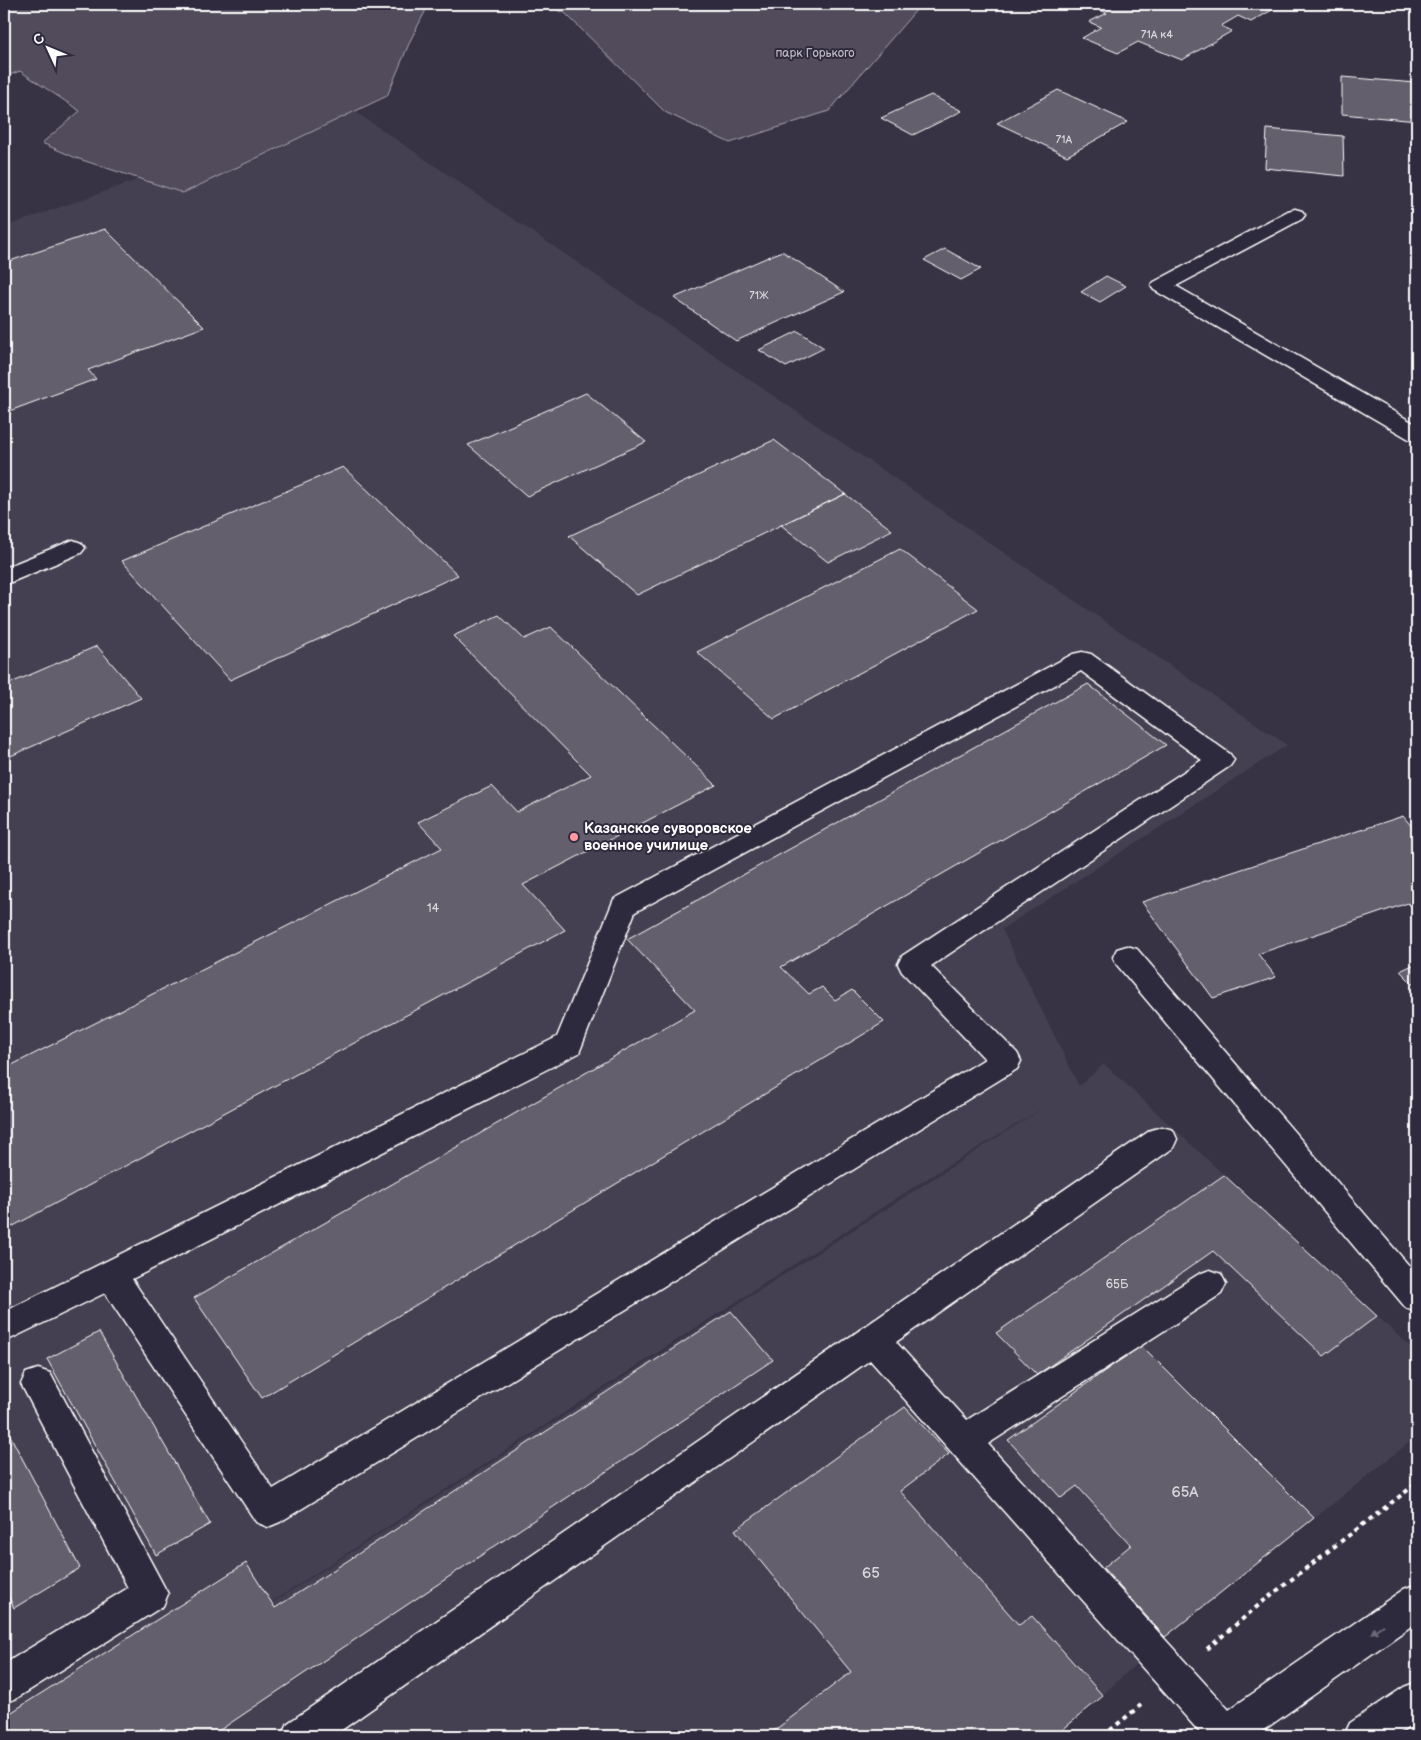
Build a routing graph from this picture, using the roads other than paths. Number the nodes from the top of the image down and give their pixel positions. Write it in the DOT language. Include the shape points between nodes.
graph roads {
  1 [pos="1295,215"];
  2 [pos="1417,434"];
  3 [pos="73,548"];
  4 [pos="4,577"];
  5 [pos="1127,957"];
  6 [pos="1162,1139"];
  7 [pos="110,1274"];
  8 [pos="1210,1284"];
  9 [pos="1417,1298"];
  10 [pos="4,1328"];
  11 [pos="872,1339"];
  12 [pos="38,1384"];
  13 [pos="963,1441"];
  14 [pos="1417,1602"];
  15 [pos="4,1685"];
  16 [pos="1417,1700"];
  17 [pos="1225,1735"];
  18 [pos="301,1736"];
  19 [pos="1363,1736"];
  1 -- 2 [label="main road" via="1154,291"];
  3 -- 4 [label="main road"];
  5 -- 9 [label="main road"];
  6 -- 11 [label="main road"];
  7 -- 7 [label="main road" via="569,1045 624,906 1082,660 1221,760 912,964 1006,1061 268,1511"];
  7 -- 10 [label="main road"];
  8 -- 13 [label="main road"];
  11 -- 13 [label="main road"];
  11 -- 18 [label="main road"];
  12 -- 15 [label="main road" via="150,1594"];
  13 -- 17 [label="main road"];
  14 -- 17 [label="main road, one-way"];
  16 -- 19 [label="main road"];
}
